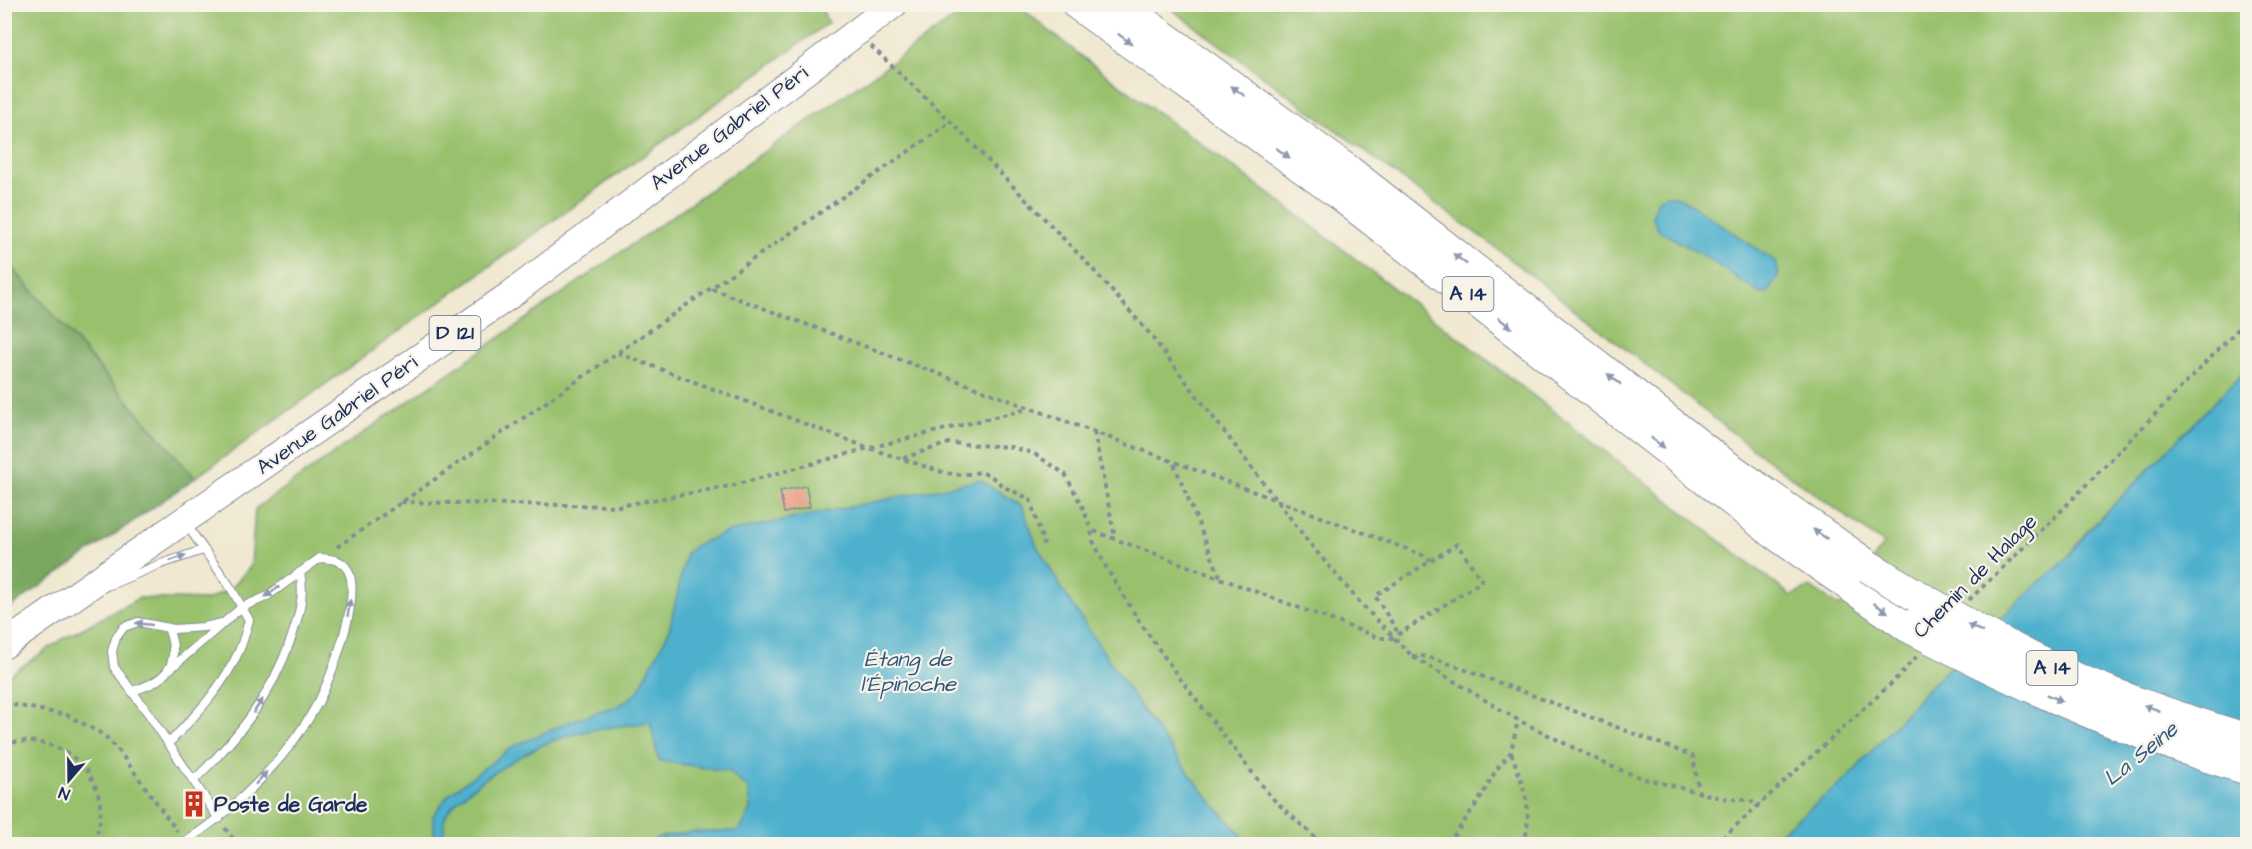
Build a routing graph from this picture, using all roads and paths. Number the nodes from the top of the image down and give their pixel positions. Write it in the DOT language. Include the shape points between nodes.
graph roads {
  1 [pos="1078,4"];
  2 [pos="1118,4"];
  3 [pos="880,10"];
  4 [pos="871,45"];
  5 [pos="951,122"];
  6 [pos="712,289"];
  7 [pos="2247,319"];
  8 [pos="617,353"];
  9 [pos="1028,408"];
  10 [pos="1095,432"];
  11 [pos="869,448"];
  12 [pos="901,458"];
  13 [pos="1174,463"];
  14 [pos="400,502"];
  15 [pos="1279,502"];
  16 [pos="184,522"];
  17 [pos="1091,530"];
  18 [pos="1115,539"];
  19 [pos="1044,545"];
  20 [pos="203,550"];
  21 [pos="329,559"];
  22 [pos="1430,560"];
  23 [pos="300,572"];
  24 [pos="1861,578"];
  25 [pos="1221,580"];
  26 [pos="1966,603"];
  27 [pos="66,604"];
  28 [pos="242,607"];
  29 [pos="222,623"];
  30 [pos="168,628"];
  31 [pos="1399,634"];
  32 [pos="1392,638"];
  33 [pos="4,645"];
  34 [pos="1921,651"];
  35 [pos="1412,656"];
  36 [pos="170,669"];
  37 [pos="132,691"];
  38 [pos="4,703"];
  39 [pos="1518,720"];
  40 [pos="2247,740"];
  41 [pos="4,744"];
  42 [pos="168,744"];
  43 [pos="1511,752"];
  44 [pos="2247,769"];
  45 [pos="193,782"];
  46 [pos="1699,792"];
  47 [pos="1760,805"];
  48 [pos="219,819"];
  49 [pos="183,843"];
  50 [pos="94,844"];
  51 [pos="237,844"];
  52 [pos="1322,844"];
  53 [pos="1448,844"];
  54 [pos="1524,844"];
  55 [pos="1716,844"];
  1 -- 24 [label="highway, A 14, one-way" via="1337,192 1774,533"];
  24 -- 2 [label="highway, A 14, one-way" via="1716,459 1348,172"];
  3 -- 16 [label="main road, Avenue Gabriel Péri / D 121" via="510,295"];
  4 -- 5 [label="path"];
  5 -- 6 [label="path"];
  5 -- 15 [label="path" via="1149,333"];
  6 -- 8 [label="path"];
  6 -- 9 [label="path"];
  7 -- 26 [label="path, Chemin de Halage"];
  8 -- 11 [label="path"];
  8 -- 14 [label="path"];
  9 -- 10 [label="path"];
  9 -- 11 [label="path"];
  10 -- 13 [label="path"];
  10 -- 18 [label="path"];
  11 -- 12 [label="path"];
  11 -- 14 [label="path" via="735,485 619,506"];
  12 -- 17 [label="path" via="949,443 1010,447 1033,453 1065,474"];
  12 -- 19 [label="path" via="962,476 981,472 1021,493 1030,499"];
  13 -- 15 [label="path"];
  13 -- 25 [label="path"];
  14 -- 21 [label="path" via="335,549"];
  15 -- 22 [label="path"];
  15 -- 32 [label="path"];
  16 -- 20 [label="lane"];
  16 -- 27 [label="main road, Avenue Gabriel Péri / D 121"];
  17 -- 18 [label="path"];
  17 -- 52 [label="path" via="1107,569 1178,676 1270,797"];
  18 -- 25 [label="path"];
  27 -- 20 [label="lane, one-way"];
  20 -- 28 [label="lane"];
  21 -- 23 [label="lane" via="320,558"];
  48 -- 21 [label="lane, one-way" via="281,757 303,728 334,668 345,632 351,584 346,566"];
  22 -- 31 [label="path" via="1375,596"];
  22 -- 31 [label="path" via="1456,544 1482,581"];
  23 -- 28 [label="lane, one-way" via="266,597"];
  45 -- 23 [label="lane, one-way" via="242,730 276,678 301,611"];
  40 -- 24 [label="highway, A 14, one-way, bridge" via="2152,708 2046,665 1928,603"];
  24 -- 44 [label="highway, A 14, one-way, bridge" via="1908,626 2028,686 2086,712"];
  25 -- 32 [label="path" via="1380,638"];
  27 -- 33 [label="main road, Avenue Gabriel Péri / D 121"];
  28 -- 29 [label="lane"];
  28 -- 42 [label="lane" via="249,620 235,659 210,697"];
  29 -- 30 [label="lane"];
  29 -- 36 [label="lane"];
  30 -- 36 [label="lane" via="174,642"];
  30 -- 37 [label="lane, one-way" via="138,622 124,627 116,638 112,651 114,667"];
  31 -- 32 [label="path"];
  32 -- 35 [label="path"];
  34 -- 47 [label="path, Chemin de Halage" via="1892,683"];
  35 -- 39 [label="path"];
  35 -- 46 [label="path" via="1439,660 1693,756"];
  36 -- 37 [label="lane" via="147,687"];
  37 -- 42 [label="lane"];
  38 -- 49 [label="path" via="67,715 104,735"];
  39 -- 43 [label="path"];
  39 -- 46 [label="path" via="1610,766"];
  41 -- 50 [label="path" via="45,743 72,755 82,766 91,777 100,804"];
  42 -- 45 [label="lane"];
  43 -- 53 [label="path"];
  43 -- 54 [label="path" via="1529,814"];
  45 -- 48 [label="lane"];
  46 -- 47 [label="path"];
  47 -- 55 [label="path, Chemin de Halage"];
  48 -- 49 [label="lane"];
  48 -- 51 [label="path"];
}
